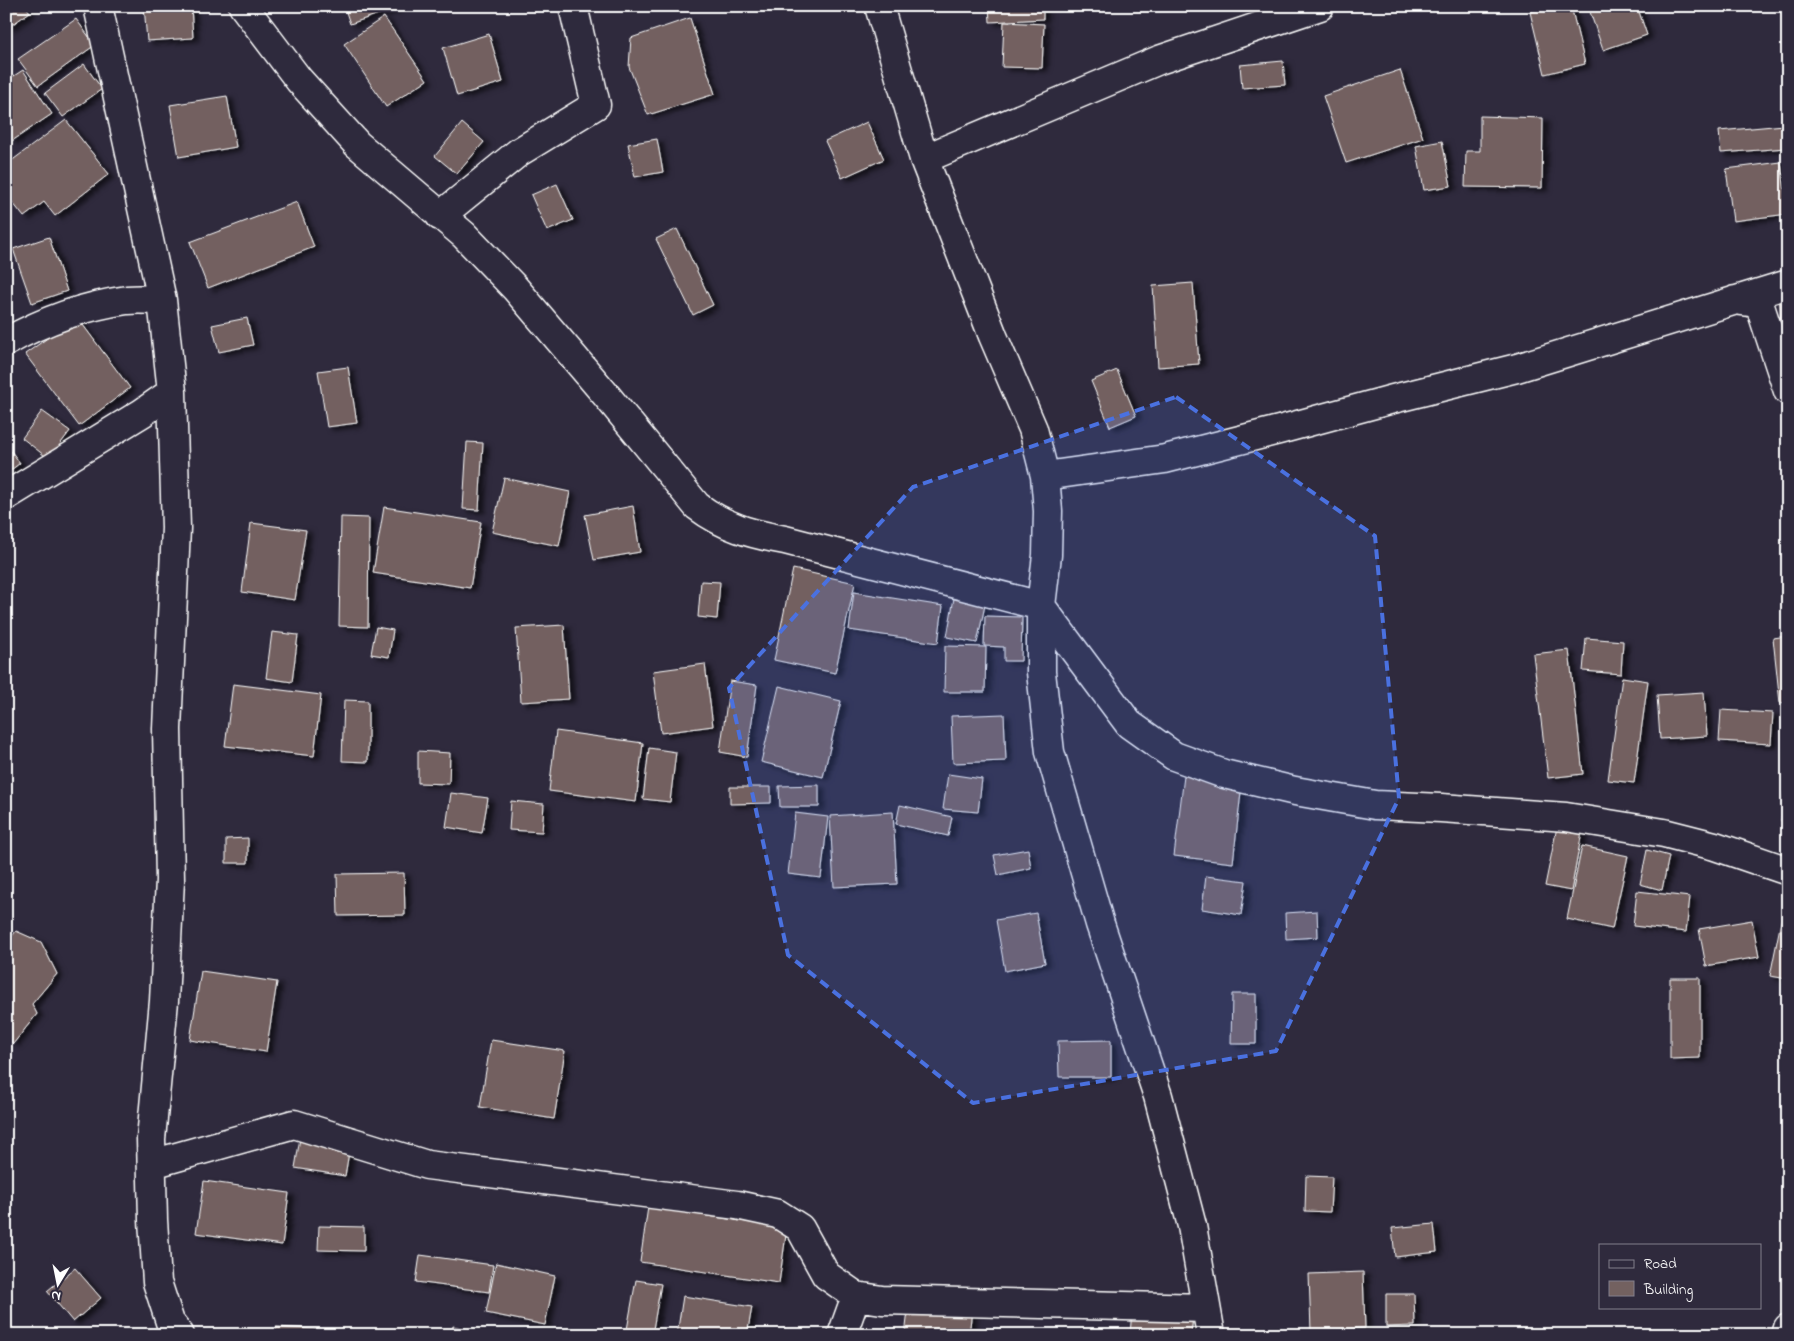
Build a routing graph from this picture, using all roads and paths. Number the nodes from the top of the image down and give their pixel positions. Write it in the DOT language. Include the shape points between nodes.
graph roads {
  1 [pos="98,6"];
  2 [pos="243,6"];
  3 [pos="573,6"];
  4 [pos="879,6"];
  5 [pos="1320,6"];
  6 [pos="924,159"];
  7 [pos="440,216"];
  8 [pos="1788,284"];
  9 [pos="162,300"];
  10 [pos="1735,300"];
  11 [pos="6,342"];
  12 [pos="1788,391"];
  13 [pos="172,392"];
  14 [pos="1046,476"];
  15 [pos="6,496"];
  16 [pos="1041,606"];
  17 [pos="1788,871"];
  18 [pos="152,1164"];
  19 [pos="856,1296"];
  20 [pos="1206,1308"];
  21 [pos="1788,1328"];
  22 [pos="180,1335"];
  23 [pos="842,1335"];
  24 [pos="1211,1335"];
  25 [pos="1786,1335"];
  1 -- 9 [label="street"];
  2 -- 7 [label="street" via="299,80 357,144"];
  3 -- 7 [label="street" via="596,105 519,152"];
  4 -- 6 [label="street"];
  5 -- 6 [label="street" via="1159,60"];
  6 -- 14 [label="street" via="989,327 1033,429"];
  7 -- 16 [label="street" via="464,235 515,288 697,506 712,517 732,528"];
  8 -- 10 [label="street"];
  9 -- 11 [label="street" via="129,300 101,305 54,318"];
  9 -- 13 [label="street"];
  10 -- 12 [label="street" via="1759,303"];
  10 -- 14 [label="street" via="1517,368 1279,430 1165,459"];
  13 -- 15 [label="street"];
  13 -- 18 [label="street" via="176,528 167,729 170,880 164,1001 151,1139"];
  14 -- 16 [label="street" via="1047,555"];
  16 -- 17 [label="street" via="1129,724 1174,756 1224,774 1294,791 1375,805 1566,817 1664,833 1715,846"];
  16 -- 20 [label="street" via="1040,672 1050,752 1100,924 1158,1096 1192,1226"];
  18 -- 19 [label="street" via="294,1124 427,1165 738,1204 778,1214 800,1228 826,1275"];
  18 -- 22 [label="street" via="158,1282 170,1322"];
  19 -- 20 [label="street" via="882,1300"];
  19 -- 23 [label="street"];
  20 -- 24 [label="street"];
  21 -- 25 [label="street"];
}
